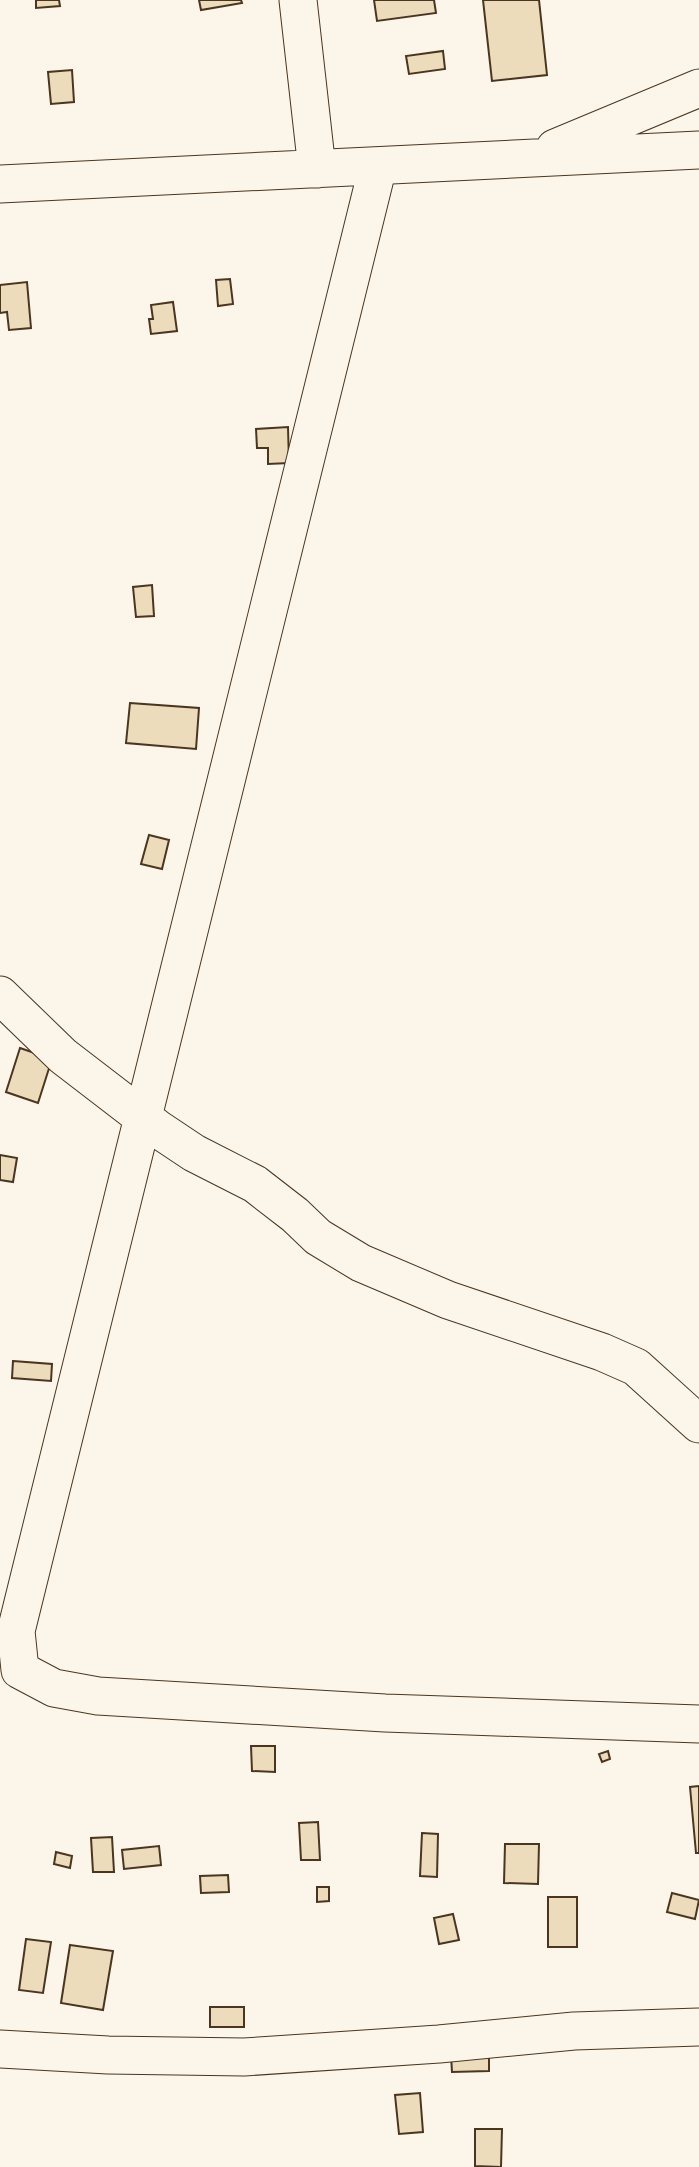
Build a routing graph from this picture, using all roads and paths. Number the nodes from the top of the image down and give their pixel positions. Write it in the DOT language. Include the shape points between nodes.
graph roads {
  1 [pos="298,0"];
  2 [pos="699,88"];
  3 [pos="699,150"];
  4 [pos="530,158"];
  5 [pos="378,166"];
  6 [pos="317,169"];
  7 [pos="0,184"];
  8 [pos="0,995"];
  9 [pos="144,1118"];
  10 [pos="699,1423"];
  11 [pos="699,1724"];
  12 [pos="699,2027"];
  13 [pos="0,2049"];
  1 -- 6 [label="street"];
  2 -- 4 [label="street"];
  3 -- 4 [label="street"];
  4 -- 5 [label="street"];
  5 -- 6 [label="street"];
  5 -- 9 [label="street"];
  6 -- 7 [label="street"];
  8 -- 9 [label="street" via="63,1056"];
  9 -- 10 [label="street" via="194,1153 255,1184 318,1237 361,1264 636,1367"];
  9 -- 11 [label="street" via="16,1631 20,1670 54,1688 98,1696 385,1713"];
  12 -- 13 [label="street" via="574,2031 244,2057"];
}
